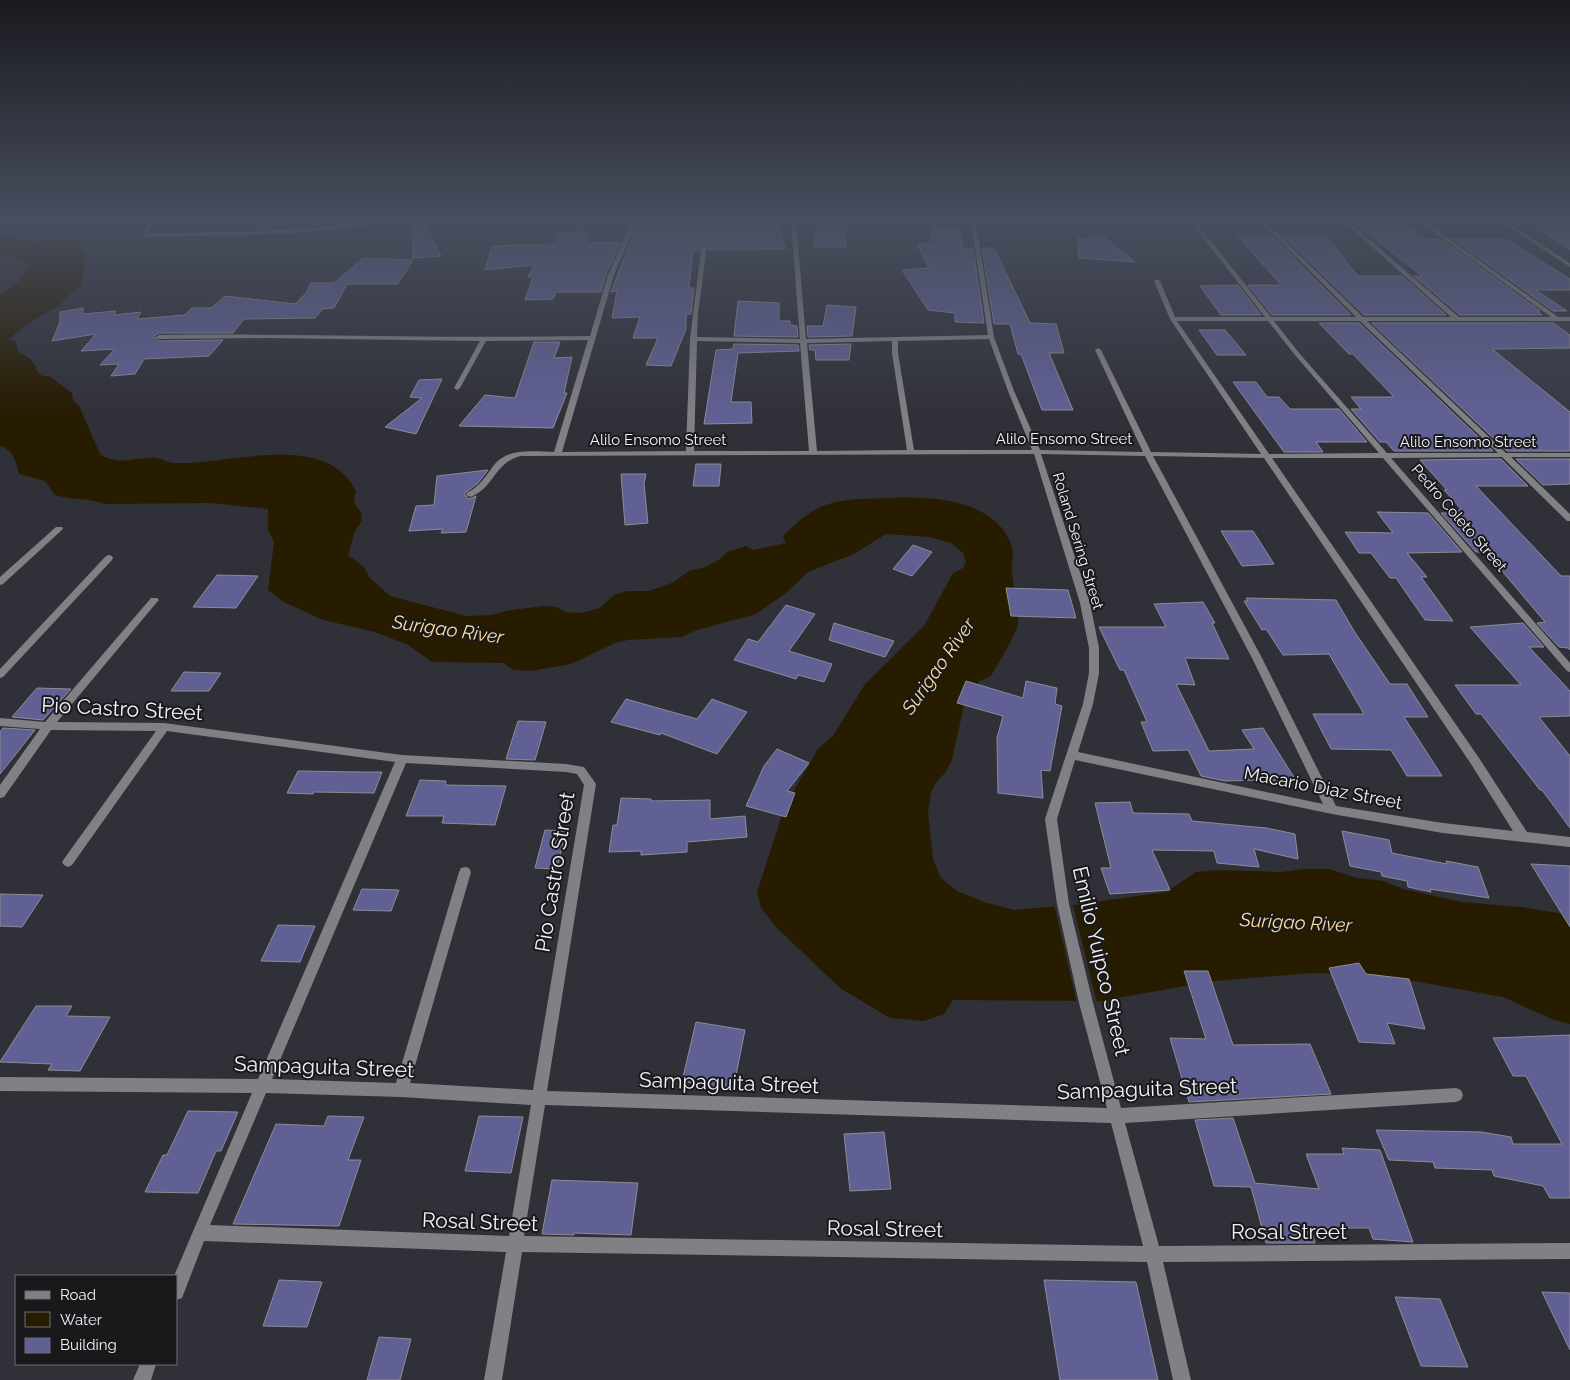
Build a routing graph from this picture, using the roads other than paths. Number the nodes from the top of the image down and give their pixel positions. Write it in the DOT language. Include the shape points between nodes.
graph roads {
  1 [pos="607,286"];
  2 [pos="699,286"];
  3 [pos="799,286"];
  4 [pos="983,286"];
  5 [pos="1159,286"];
  6 [pos="1243,286"];
  7 [pos="1327,286"];
  8 [pos="1420,286"];
  9 [pos="1511,286"];
  10 [pos="1173,319"];
  11 [pos="1268,319"];
  12 [pos="1457,319"];
  13 [pos="1570,319"];
  14 [pos="1361,320"];
  15 [pos="1558,320"];
  16 [pos="991,336"];
  17 [pos="159,337"];
  18 [pos="593,338"];
  19 [pos="484,339"];
  20 [pos="693,339"];
  21 [pos="895,340"];
  22 [pos="804,341"];
  23 [pos="1098,350"];
  24 [pos="456,388"];
  25 [pos="1037,452"];
  26 [pos="813,453"];
  27 [pos="911,453"];
  28 [pos="557,454"];
  29 [pos="690,454"];
  30 [pos="1148,454"];
  31 [pos="1570,455"];
  32 [pos="1268,456"];
  33 [pos="1506,456"];
  34 [pos="1388,457"];
  35 [pos="470,494"];
  36 [pos="1570,519"];
  37 [pos="59,529"];
  38 [pos="109,558"];
  39 [pos="0,582"];
  40 [pos="154,600"];
  41 [pos="1570,669"];
  42 [pos="0,675"];
  43 [pos="0,722"];
  44 [pos="48,726"];
  45 [pos="164,727"];
  46 [pos="1071,755"];
  47 [pos="402,759"];
  48 [pos="0,794"];
  49 [pos="1332,810"];
  50 [pos="1524,838"];
  51 [pos="1570,842"];
  52 [pos="68,862"];
  53 [pos="465,872"];
  54 [pos="0,1084"];
  55 [pos="262,1086"];
  56 [pos="401,1090"];
  57 [pos="1456,1095"];
  58 [pos="539,1098"];
  59 [pos="1115,1116"];
  60 [pos="199,1233"];
  61 [pos="516,1244"];
  62 [pos="1570,1251"];
  63 [pos="1153,1254"];
  64 [pos="178,1287"];
  65 [pos="148,1365"];
  66 [pos="142,1380"];
  67 [pos="493,1380"];
  68 [pos="1182,1380"];
  1 -- 18 [label="street"];
  2 -- 20 [label="street"];
  3 -- 22 [label="street"];
  4 -- 16 [label="street, Roland Sering Street"];
  5 -- 10 [label="street"];
  6 -- 11 [label="street, Pedro Coleto Street"];
  7 -- 14 [label="street"];
  8 -- 12 [label="street"];
  9 -- 15 [label="street"];
  10 -- 11 [label="street"];
  10 -- 32 [label="street"];
  11 -- 14 [label="street"];
  11 -- 34 [label="street, Pedro Coleto Street"];
  12 -- 14 [label="street"];
  12 -- 15 [label="street"];
  13 -- 15 [label="street"];
  14 -- 33 [label="street"];
  16 -- 21 [label="street"];
  16 -- 25 [label="street, Roland Sering Street"];
  17 -- 19 [label="street" via="245,335"];
  18 -- 19 [label="street"];
  18 -- 28 [label="street"];
  19 -- 24 [label="street"];
  20 -- 22 [label="street"];
  20 -- 29 [label="street"];
  21 -- 22 [label="street"];
  21 -- 27 [label="street"];
  22 -- 26 [label="street"];
  23 -- 30 [label="street"];
  25 -- 27 [label="street, Alilo Ensomo Street"];
  25 -- 30 [label="street, Alilo Ensomo Street"];
  25 -- 46 [label="street, Roland Sering Street" via="1084,603 1094,648 1094,674 1088,704"];
  26 -- 27 [label="street, Alilo Ensomo Street"];
  26 -- 29 [label="street, Alilo Ensomo Street"];
  28 -- 29 [label="street, Alilo Ensomo Street"];
  28 -- 35 [label="street, Alilo Ensomo Street" via="520,454 507,458 484,486"];
  30 -- 32 [label="street, Alilo Ensomo Street"];
  30 -- 49 [label="street" via="1257,658"];
  31 -- 33 [label="street, Alilo Ensomo Street"];
  32 -- 34 [label="street, Alilo Ensomo Street"];
  32 -- 50 [label="street"];
  33 -- 34 [label="street, Alilo Ensomo Street"];
  33 -- 36 [label="street"];
  34 -- 41 [label="street, Pedro Coleto Street"];
  37 -- 39 [label="street"];
  38 -- 42 [label="street"];
  40 -- 44 [label="street"];
  43 -- 44 [label="street, Pio Castro Street"];
  44 -- 45 [label="street, Pio Castro Street"];
  44 -- 48 [label="street"];
  45 -- 47 [label="street, Pio Castro Street"];
  45 -- 52 [label="street"];
  46 -- 49 [label="street, Macario Diaz Street"];
  46 -- 59 [label="street, Emilio Yuipco Street" via="1051,819 1063,904"];
  47 -- 55 [label="street"];
  47 -- 58 [label="street, Pio Castro Street" via="566,768 580,770 590,784"];
  49 -- 50 [label="street, Macario Diaz Street"];
  50 -- 51 [label="street, Macario Diaz Street"];
  53 -- 56 [label="street"];
  54 -- 55 [label="street, Sampaguita Street"];
  55 -- 56 [label="street, Sampaguita Street"];
  55 -- 60 [label="street"];
  56 -- 58 [label="street, Sampaguita Street"];
  57 -- 59 [label="street, Sampaguita Street"];
  58 -- 59 [label="street, Sampaguita Street"];
  58 -- 61 [label="street, Pio Castro Street"];
  59 -- 63 [label="street, Emilio Yuipco Street"];
  60 -- 61 [label="street, Rosal Street"];
  60 -- 64 [label="street"];
  61 -- 63 [label="street, Rosal Street"];
  61 -- 67 [label="street, Pio Castro Street"];
  62 -- 63 [label="street, Rosal Street"];
  63 -- 68 [label="street, Emilio Yuipco Street"];
  65 -- 66 [label="street"];
}
